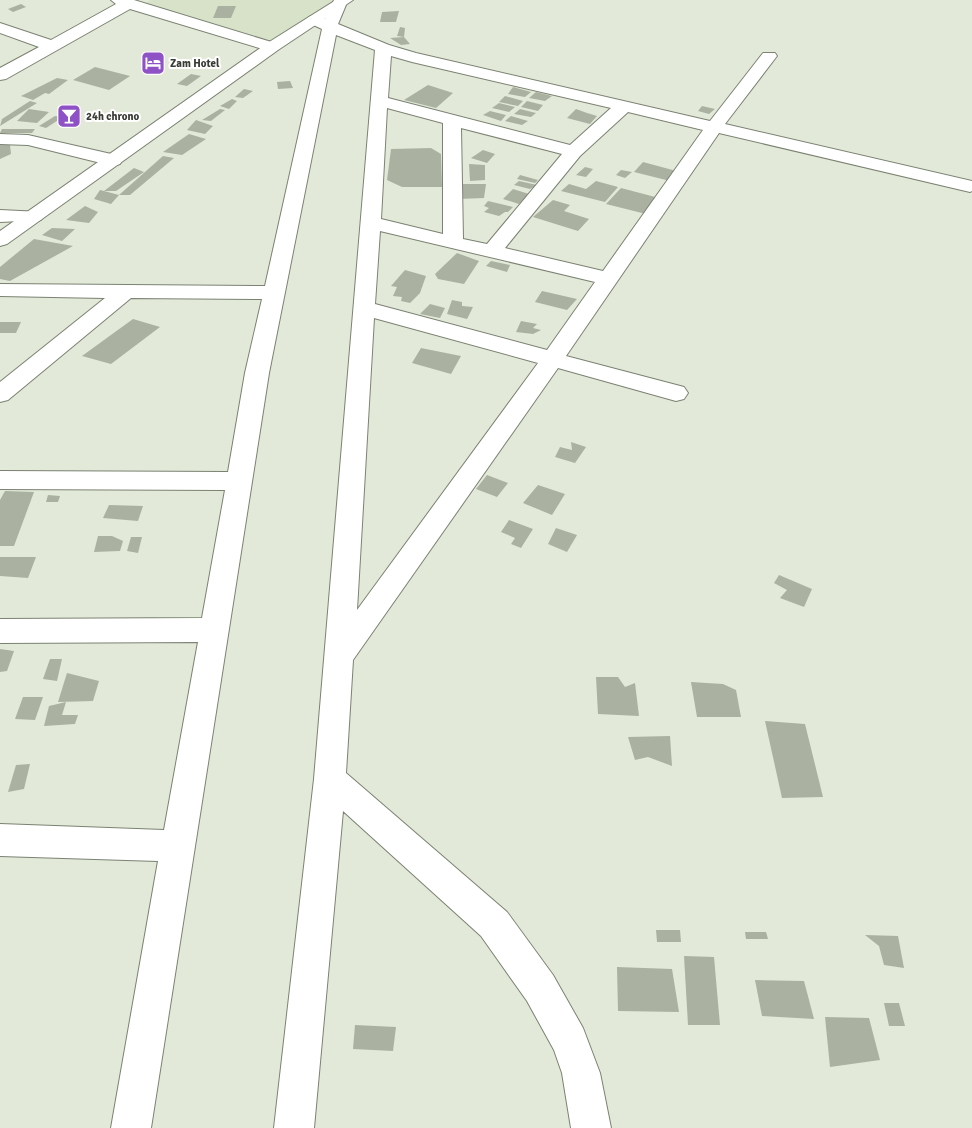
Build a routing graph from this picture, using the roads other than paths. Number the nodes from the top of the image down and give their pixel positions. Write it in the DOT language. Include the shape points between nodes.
graph roads {
  1 [pos="123,2"];
  2 [pos="334,10"];
  3 [pos="0,28"];
  4 [pos="53,46"];
  5 [pos="272,47"];
  6 [pos="383,48"];
  7 [pos="769,56"];
  8 [pos="0,75"];
  9 [pos="0,87"];
  10 [pos="379,101"];
  11 [pos="624,106"];
  12 [pos="452,120"];
  13 [pos="714,127"];
  14 [pos="0,139"];
  15 [pos="574,152"];
  16 [pos="113,160"];
  17 [pos="970,186"];
  18 [pos="0,216"];
  19 [pos="34,216"];
  20 [pos="372,223"];
  21 [pos="0,240"];
  22 [pos="453,242"];
  23 [pos="491,252"];
  24 [pos="608,279"];
  25 [pos="0,290"];
  26 [pos="126,292"];
  27 [pos="274,293"];
  28 [pos="364,308"];
  29 [pos="553,358"];
  30 [pos="676,393"];
  31 [pos="0,394"];
  32 [pos="0,480"];
  33 [pos="239,481"];
  34 [pos="214,630"];
  35 [pos="0,631"];
  36 [pos="339,658"];
  37 [pos="330,779"];
  38 [pos="0,840"];
  39 [pos="178,846"];
  40 [pos="131,1128"];
  41 [pos="294,1128"];
  42 [pos="591,1128"];
  1 -- 4 [label="street"];
  1 -- 5 [label="street"];
  2 -- 5 [label="street"];
  2 -- 6 [label="street"];
  2 -- 27 [label="street"];
  3 -- 4 [label="street"];
  4 -- 8 [label="street"];
  5 -- 16 [label="street"];
  6 -- 10 [label="street"];
  6 -- 11 [label="street"];
  7 -- 13 [label="street"];
  8 -- 9 [label="street" via="20,75"];
  10 -- 12 [label="street"];
  10 -- 20 [label="street"];
  11 -- 13 [label="street"];
  11 -- 15 [label="street"];
  12 -- 15 [label="street"];
  12 -- 22 [label="street"];
  13 -- 17 [label="street"];
  13 -- 24 [label="street"];
  14 -- 16 [label="street" via="36,142"];
  15 -- 23 [label="street"];
  16 -- 19 [label="street"];
  18 -- 19 [label="street"];
  19 -- 21 [label="street"];
  20 -- 22 [label="street"];
  20 -- 28 [label="street"];
  22 -- 23 [label="street"];
  23 -- 24 [label="street"];
  24 -- 29 [label="street"];
  25 -- 26 [label="street"];
  26 -- 27 [label="street"];
  26 -- 31 [label="street"];
  27 -- 33 [label="street"];
  28 -- 29 [label="street"];
  28 -- 36 [label="street"];
  29 -- 30 [label="street"];
  29 -- 36 [label="street"];
  32 -- 33 [label="street"];
  33 -- 34 [label="street"];
  34 -- 35 [label="street"];
  34 -- 39 [label="street"];
  36 -- 37 [label="street"];
  37 -- 41 [label="street"];
  37 -- 42 [label="street" via="494,924 540,988 570,1041 581,1073"];
  38 -- 39 [label="street"];
  39 -- 40 [label="street"];
}
